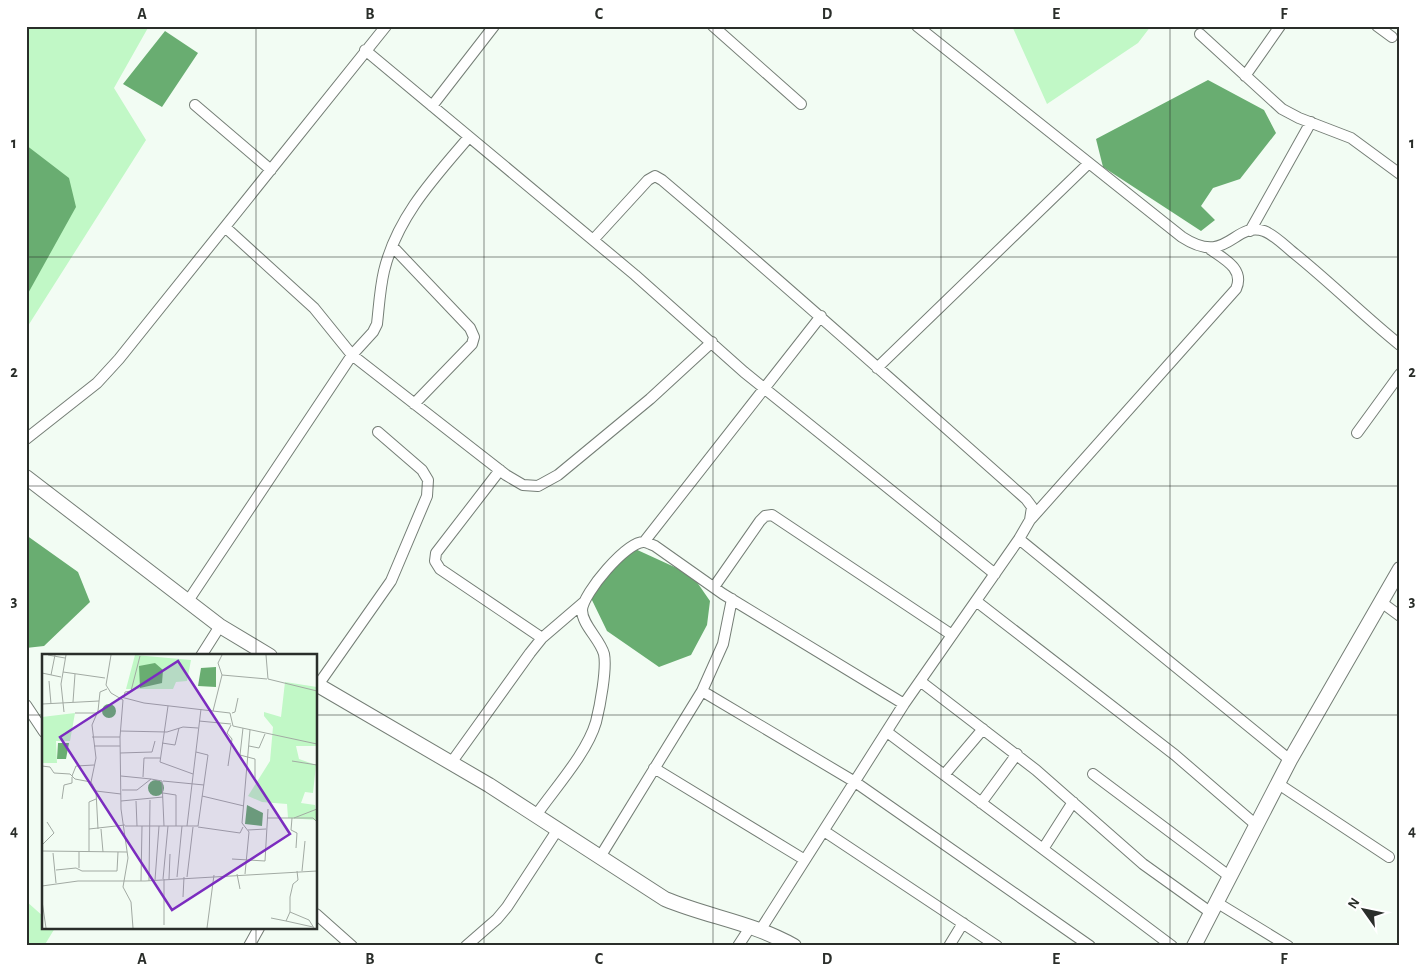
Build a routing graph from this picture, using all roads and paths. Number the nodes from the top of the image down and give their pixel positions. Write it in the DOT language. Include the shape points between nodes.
graph roads {
  1 [pos="386,26"];
  2 [pos="494,26"];
  3 [pos="713,26"];
  4 [pos="917,26"];
  5 [pos="1280,26"];
  6 [pos="1377,26"];
  7 [pos="1200,34"];
  8 [pos="1392,37"];
  9 [pos="365,50"];
  10 [pos="1245,76"];
  11 [pos="801,104"];
  12 [pos="195,105"];
  13 [pos="432,106"];
  14 [pos="1311,122"];
  15 [pos="469,136"];
  16 [pos="1089,163"];
  17 [pos="271,170"];
  18 [pos="1400,174"];
  19 [pos="225,227"];
  20 [pos="1250,232"];
  21 [pos="593,240"];
  22 [pos="392,246"];
  23 [pos="1210,249"];
  24 [pos="821,316"];
  25 [pos="712,342"];
  26 [pos="1400,345"];
  27 [pos="352,355"];
  28 [pos="877,368"];
  29 [pos="1400,374"];
  30 [pos="763,387"];
  31 [pos="414,404"];
  32 [pos="378,432"];
  33 [pos="1357,433"];
  34 [pos="26,439"];
  35 [pos="500,470"];
  36 [pos="26,477"];
  37 [pos="1030,520"];
  38 [pos="1019,539"];
  39 [pos="644,542"];
  40 [pos="1400,569"];
  41 [pos="995,574"];
  42 [pos="714,587"];
  43 [pos="732,599"];
  44 [pos="188,601"];
  45 [pos="976,601"];
  46 [pos="584,602"];
  47 [pos="1381,602"];
  48 [pos="1400,616"];
  49 [pos="220,626"];
  50 [pos="952,635"];
  51 [pos="542,638"];
  52 [pos="202,654"];
  53 [pos="267,654"];
  54 [pos="920,681"];
  55 [pos="318,684"];
  56 [pos="318,686"];
  57 [pos="702,691"];
  58 [pos="904,704"];
  59 [pos="26,705"];
  60 [pos="42,729"];
  61 [pos="984,729"];
  62 [pos="886,732"];
  63 [pos="1017,754"];
  64 [pos="1290,760"];
  65 [pos="451,763"];
  66 [pos="654,768"];
  67 [pos="1093,774"];
  68 [pos="944,775"];
  69 [pos="855,782"];
  70 [pos="1277,783"];
  71 [pos="982,802"];
  72 [pos="1072,802"];
  73 [pos="536,814"];
  74 [pos="1255,824"];
  75 [pos="558,829"];
  76 [pos="824,831"];
  77 [pos="1043,849"];
  78 [pos="600,857"];
  79 [pos="1389,857"];
  80 [pos="805,860"];
  81 [pos="1228,876"];
  82 [pos="1219,907"];
  83 [pos="318,916"];
  84 [pos="963,923"];
  85 [pos="756,928"];
  86 [pos="258,930"];
  87 [pos="992,944"];
  88 [pos="248,946"];
  89 [pos="352,946"];
  90 [pos="466,946"];
  91 [pos="738,946"];
  92 [pos="794,946"];
  93 [pos="949,946"];
  94 [pos="1090,946"];
  95 [pos="1172,946"];
  96 [pos="1194,946"];
  97 [pos="1288,946"];
  1 -- 9 [label="street"];
  2 -- 13 [label="street"];
  3 -- 11 [label="street"];
  4 -- 16 [label="street"];
  5 -- 10 [label="street"];
  6 -- 8 [label="street"];
  7 -- 10 [label="street"];
  9 -- 13 [label="street"];
  9 -- 17 [label="street"];
  10 -- 14 [label="street" via="1282,109"];
  12 -- 17 [label="street"];
  13 -- 15 [label="street"];
  14 -- 18 [label="street" via="1351,138"];
  14 -- 20 [label="street"];
  15 -- 21 [label="street"];
  15 -- 22 [label="street" via="410,208"];
  16 -- 23 [label="street" via="1182,237 1197,247"];
  16 -- 28 [label="street"];
  17 -- 19 [label="street"];
  19 -- 27 [label="street" via="314,308"];
  19 -- 34 [label="street" via="97,383"];
  20 -- 23 [label="street"];
  20 -- 26 [label="street" via="1264,231 1282,244 1320,273"];
  21 -- 24 [label="street" via="655,176"];
  21 -- 25 [label="street"];
  22 -- 27 [label="street" via="384,271 377,324"];
  22 -- 31 [label="street" via="470,328 474,337 472,344"];
  23 -- 37 [label="street" via="1232,265 1238,274 1240,280 1236,289"];
  24 -- 28 [label="street"];
  24 -- 30 [label="street"];
  25 -- 30 [label="street"];
  25 -- 35 [label="street" via="650,399 558,474 538,486 523,485"];
  27 -- 31 [label="street"];
  27 -- 44 [label="street"];
  28 -- 37 [label="street" via="1026,499 1032,507"];
  29 -- 33 [label="street"];
  30 -- 39 [label="street"];
  30 -- 41 [label="street"];
  31 -- 35 [label="street"];
  32 -- 55 [label="street" via="422,470 428,480 428,496 391,581"];
  35 -- 51 [label="street" via="436,553 434,561 440,569"];
  36 -- 44 [label="street"];
  37 -- 38 [label="street"];
  38 -- 41 [label="street"];
  38 -- 64 [label="street"];
  39 -- 42 [label="street" via="655,546"];
  39 -- 46 [label="street" via="635,544 621,555 589,591"];
  40 -- 47 [label="street"];
  41 -- 45 [label="street"];
  42 -- 43 [label="street"];
  42 -- 50 [label="street" via="760,522 765,516 772,515"];
  43 -- 57 [label="street" via="723,644"];
  43 -- 58 [label="street"];
  44 -- 49 [label="street"];
  45 -- 50 [label="street"];
  45 -- 74 [label="street" via="1175,755"];
  46 -- 51 [label="street"];
  46 -- 73 [label="street" via="582,612 604,653 596,722 582,749"];
  47 -- 48 [label="street"];
  47 -- 64 [label="street"];
  49 -- 52 [label="street"];
  49 -- 53 [label="street"];
  50 -- 54 [label="street"];
  51 -- 65 [label="street"];
  54 -- 58 [label="street"];
  54 -- 61 [label="street"];
  56 -- 65 [label="street"];
  57 -- 66 [label="street"];
  57 -- 69 [label="street"];
  58 -- 62 [label="street"];
  59 -- 60 [label="street"];
  61 -- 63 [label="street"];
  61 -- 68 [label="street"];
  62 -- 68 [label="street"];
  62 -- 69 [label="street"];
  63 -- 71 [label="street"];
  63 -- 72 [label="street"];
  64 -- 70 [label="street"];
  65 -- 73 [label="street"];
  66 -- 78 [label="street"];
  66 -- 80 [label="street"];
  67 -- 81 [label="street"];
  68 -- 71 [label="street"];
  69 -- 76 [label="street"];
  69 -- 94 [label="street"];
  70 -- 74 [label="street"];
  70 -- 79 [label="street"];
  71 -- 77 [label="street"];
  72 -- 77 [label="street"];
  72 -- 82 [label="street" via="1143,864"];
  73 -- 75 [label="street"];
  74 -- 81 [label="street"];
  75 -- 78 [label="street"];
  75 -- 90 [label="street" via="507,907"];
  76 -- 80 [label="street"];
  76 -- 84 [label="street"];
  77 -- 95 [label="street"];
  78 -- 85 [label="street" via="665,899"];
  80 -- 85 [label="street"];
  81 -- 82 [label="street"];
  82 -- 96 [label="street"];
  82 -- 97 [label="street"];
  83 -- 89 [label="street"];
  84 -- 87 [label="street"];
  84 -- 93 [label="street"];
  85 -- 91 [label="street"];
  85 -- 92 [label="street"];
  86 -- 88 [label="street"];
}
